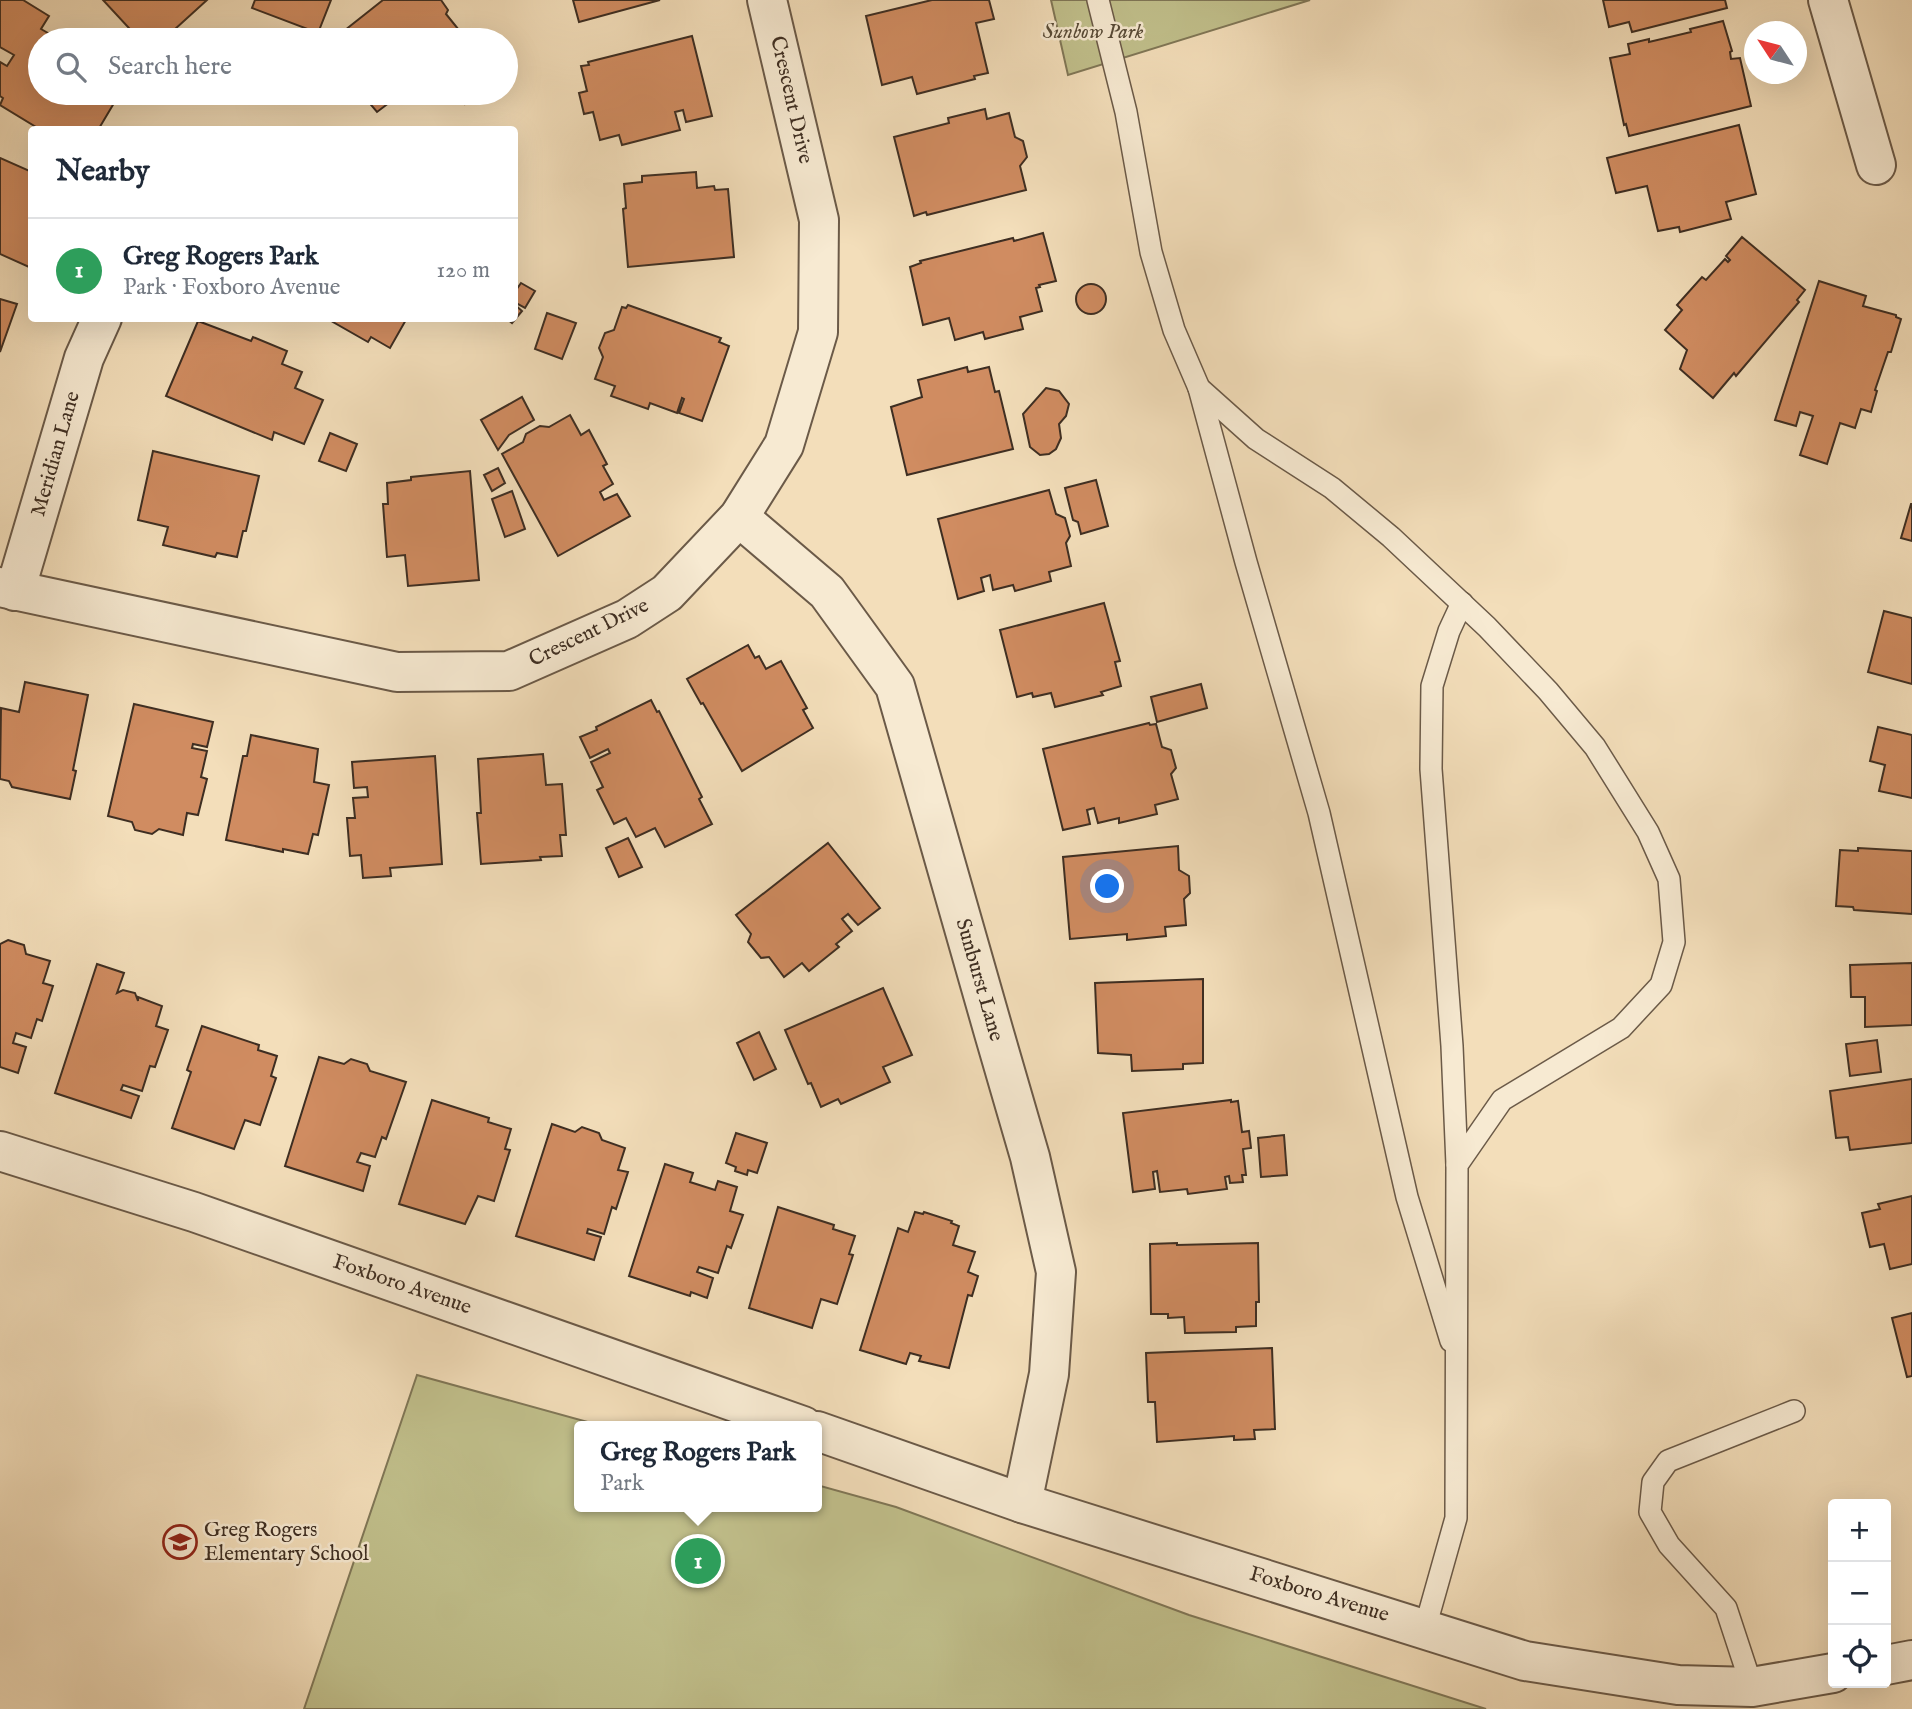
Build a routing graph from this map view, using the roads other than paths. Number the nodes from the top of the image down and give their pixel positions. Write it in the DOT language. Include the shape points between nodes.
graph roads {
  1 [pos="767,0"];
  2 [pos="1098,0"];
  3 [pos="1828,0"];
  4 [pos="1876,164"];
  5 [pos="100,322"];
  6 [pos="1199,387"];
  7 [pos="739,517"];
  8 [pos="8,589"];
  9 [pos="1462,603"];
  10 [pos="0,1151"];
  11 [pos="1457,1165"];
  12 [pos="1457,1363"];
  13 [pos="1794,1411"];
  14 [pos="789,1421"];
  15 [pos="822,1433"];
  16 [pos="1022,1503"];
  17 [pos="1425,1628"];
  18 [pos="1912,1660"];
  19 [pos="1891,1663"];
  20 [pos="1828,1674"];
  21 [pos="1752,1687"];
  1 -- 7 [label="street, Crescent Drive" via="819,220 818,332 784,445"];
  2 -- 6 [label="lane" via="1126,112 1151,252 1174,330"];
  3 -- 4 [label="street"];
  5 -- 8 [label="street, Meridian Lane"];
  6 -- 9 [label="lane" via="1256,439 1332,488"];
  6 -- 12 [label="lane" via="1319,813 1407,1197"];
  7 -- 8 [label="street, Crescent Drive" via="667,593 627,619 509,671 397,672"];
  7 -- 16 [label="street, Sunburst Lane" via="827,592 895,686 1030,1157 1056,1272 1049,1374"];
  9 -- 11 [label="lane" via="1432,686 1431,769"];
  9 -- 11 [label="lane" via="1595,747 1648,832 1669,879 1674,942 1661,985 1629,1019 1502,1100"];
  10 -- 14 [label="street, Foxboro Avenue" via="194,1212"];
  11 -- 12 [label="lane"];
  12 -- 17 [label="lane" via="1456,1518"];
  13 -- 21 [label="lane" via="1668,1461 1653,1482 1650,1512 1669,1545 1726,1608"];
  15 -- 16 [label="street, Foxboro Avenue"];
  16 -- 17 [label="street, Foxboro Avenue"];
  17 -- 21 [label="street, Foxboro Avenue" via="1525,1661 1678,1685"];
  18 -- 19 [label="street"];
  20 -- 21 [label="street, Foxboro Avenue"];
}
